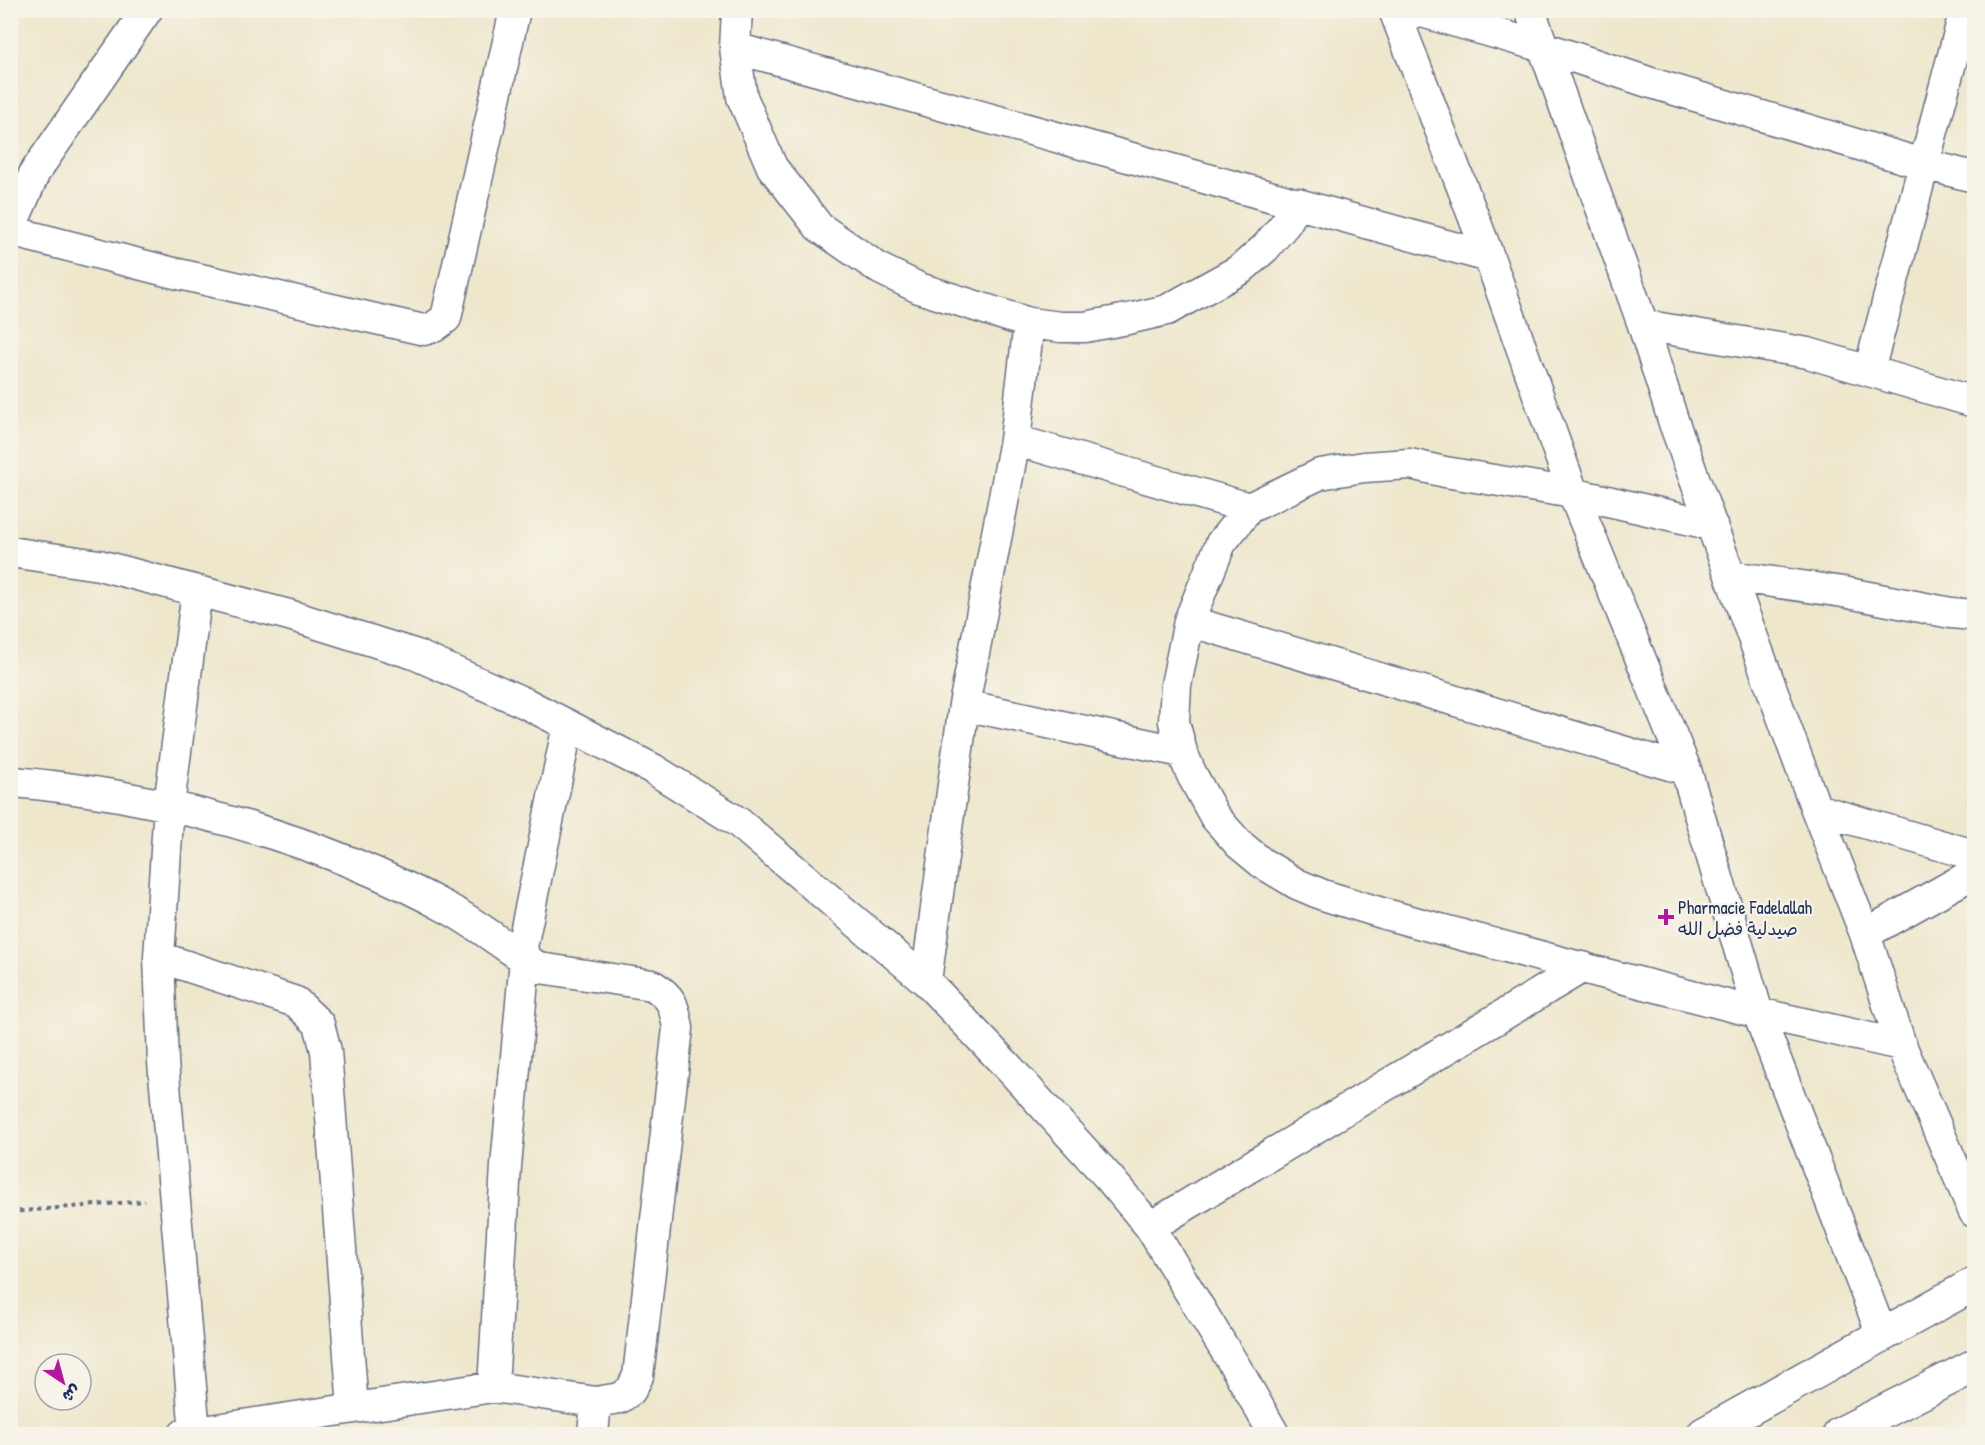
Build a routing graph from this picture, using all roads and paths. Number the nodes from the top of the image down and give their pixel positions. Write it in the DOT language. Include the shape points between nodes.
graph roads {
  1 [pos="147,10"];
  2 [pos="515,10"];
  3 [pos="737,10"];
  4 [pos="1394,10"];
  5 [pos="1415,10"];
  6 [pos="1530,10"];
  7 [pos="1965,10"];
  8 [pos="1543,47"];
  9 [pos="735,48"];
  10 [pos="1923,164"];
  11 [pos="1974,177"];
  12 [pos="1298,203"];
  13 [pos="10,230"];
  14 [pos="1489,257"];
  15 [pos="1029,323"];
  16 [pos="1643,325"];
  17 [pos="1869,371"];
  18 [pos="1974,402"];
  19 [pos="1015,440"];
  20 [pos="1573,493"];
  21 [pos="1249,508"];
  22 [pos="1712,525"];
  23 [pos="10,552"];
  24 [pos="1731,576"];
  25 [pos="197,591"];
  26 [pos="1974,615"];
  27 [pos="1190,621"];
  28 [pos="964,705"];
  29 [pos="568,725"];
  30 [pos="1182,752"];
  31 [pos="1686,770"];
  32 [pos="10,782"];
  33 [pos="169,805"];
  34 [pos="1816,809"];
  35 [pos="1974,855"];
  36 [pos="1974,873"];
  37 [pos="1865,934"];
  38 [pos="159,957"];
  39 [pos="525,959"];
  40 [pos="1583,967"];
  41 [pos="926,981"];
  42 [pos="1758,1013"];
  43 [pos="1901,1045"];
  44 [pos="175,1199"];
  45 [pos="10,1212"];
  46 [pos="1974,1212"];
  47 [pos="1150,1227"];
  48 [pos="1974,1284"];
  49 [pos="1882,1335"];
  50 [pos="1974,1366"];
  51 [pos="493,1387"];
  52 [pos="596,1402"];
  53 [pos="353,1408"];
  54 [pos="190,1434"];
  55 [pos="592,1434"];
  56 [pos="1274,1434"];
  57 [pos="1704,1434"];
  58 [pos="1840,1434"];
  1 -- 13 [label="street" via="35,172"];
  2 -- 13 [label="street" via="446,318 434,327 424,330 227,285"];
  3 -- 9 [label="street"];
  4 -- 14 [label="street"];
  5 -- 8 [label="street"];
  6 -- 8 [label="street"];
  7 -- 10 [label="street"];
  8 -- 10 [label="street"];
  8 -- 16 [label="street"];
  9 -- 12 [label="street"];
  9 -- 15 [label="street" via="742,97 772,167 819,227 880,269 919,288"];
  10 -- 11 [label="street"];
  10 -- 17 [label="street"];
  12 -- 14 [label="street"];
  12 -- 15 [label="street" via="1272,240 1241,269 1167,310 1085,327"];
  14 -- 20 [label="street"];
  15 -- 19 [label="street"];
  16 -- 17 [label="street" via="1808,353"];
  16 -- 22 [label="street"];
  17 -- 18 [label="street"];
  19 -- 21 [label="street"];
  19 -- 28 [label="street"];
  20 -- 21 [label="street" via="1410,464 1320,474"];
  20 -- 22 [label="street"];
  20 -- 31 [label="street"];
  21 -- 27 [label="street" via="1221,543"];
  22 -- 24 [label="street"];
  23 -- 25 [label="street" via="99,565"];
  24 -- 26 [label="street"];
  24 -- 34 [label="street"];
  25 -- 29 [label="street" via="414,654"];
  25 -- 33 [label="street"];
  27 -- 30 [label="street" via="1174,713"];
  27 -- 31 [label="street"];
  28 -- 30 [label="street"];
  28 -- 41 [label="street"];
  29 -- 39 [label="street" via="522,947"];
  29 -- 41 [label="street" via="653,769 738,822"];
  30 -- 40 [label="street" via="1215,817 1262,863 1297,884 1385,914"];
  31 -- 42 [label="street"];
  32 -- 33 [label="street" via="51,784"];
  33 -- 38 [label="street"];
  33 -- 39 [label="street" via="267,832 350,862 450,909"];
  34 -- 35 [label="street"];
  34 -- 37 [label="street"];
  36 -- 37 [label="street"];
  37 -- 43 [label="street"];
  38 -- 44 [label="street"];
  38 -- 53 [label="street" via="296,1002 319,1024 326,1051"];
  39 -- 51 [label="street" via="506,1166"];
  39 -- 52 [label="street" via="540,968 652,985 665,993 675,1010 678,1028 638,1376 631,1390 620,1398"];
  40 -- 42 [label="street"];
  40 -- 47 [label="street"];
  41 -- 47 [label="street"];
  42 -- 43 [label="street"];
  42 -- 49 [label="street"];
  43 -- 46 [label="street"];
  44 -- 45 [label="path"];
  44 -- 54 [label="street"];
  47 -- 56 [label="street"];
  48 -- 49 [label="street"];
  49 -- 57 [label="street"];
  50 -- 58 [label="street"];
  51 -- 52 [label="street"];
  51 -- 53 [label="street"];
  52 -- 55 [label="street"];
  53 -- 54 [label="street"];
}
